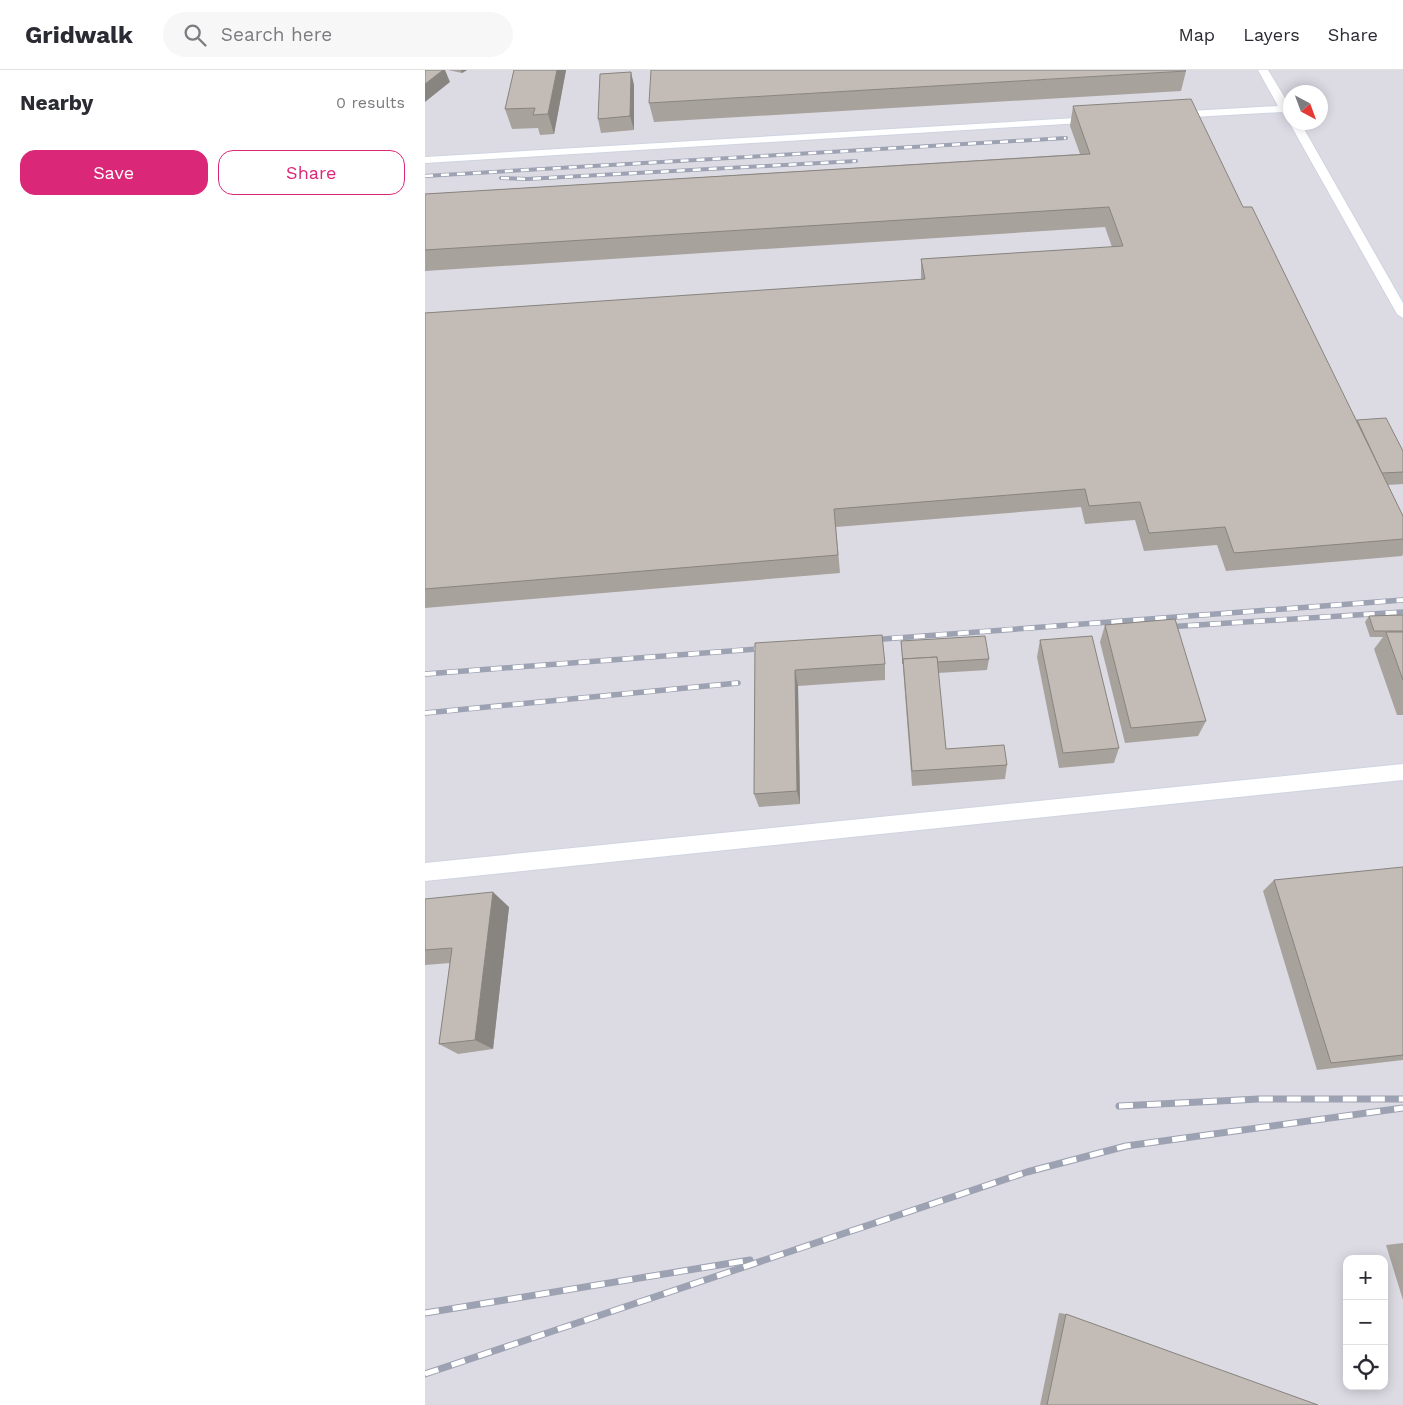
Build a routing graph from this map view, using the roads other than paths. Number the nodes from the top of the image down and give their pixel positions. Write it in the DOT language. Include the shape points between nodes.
graph roads {
  1 [pos="1263,70"];
  2 [pos="1283,104"];
  3 [pos="1283,113"];
  4 [pos="1167,116"];
  5 [pos="1108,119"];
  6 [pos="1299,130"];
  7 [pos="425,160"];
  8 [pos="1403,314"];
  9 [pos="1403,772"];
  10 [pos="425,872"];
  1 -- 2 [label="lane"];
  3 -- 4 [label="lane"];
  5 -- 7 [label="lane"];
  6 -- 8 [label="lane"];
  9 -- 10 [label="lane"];
}
